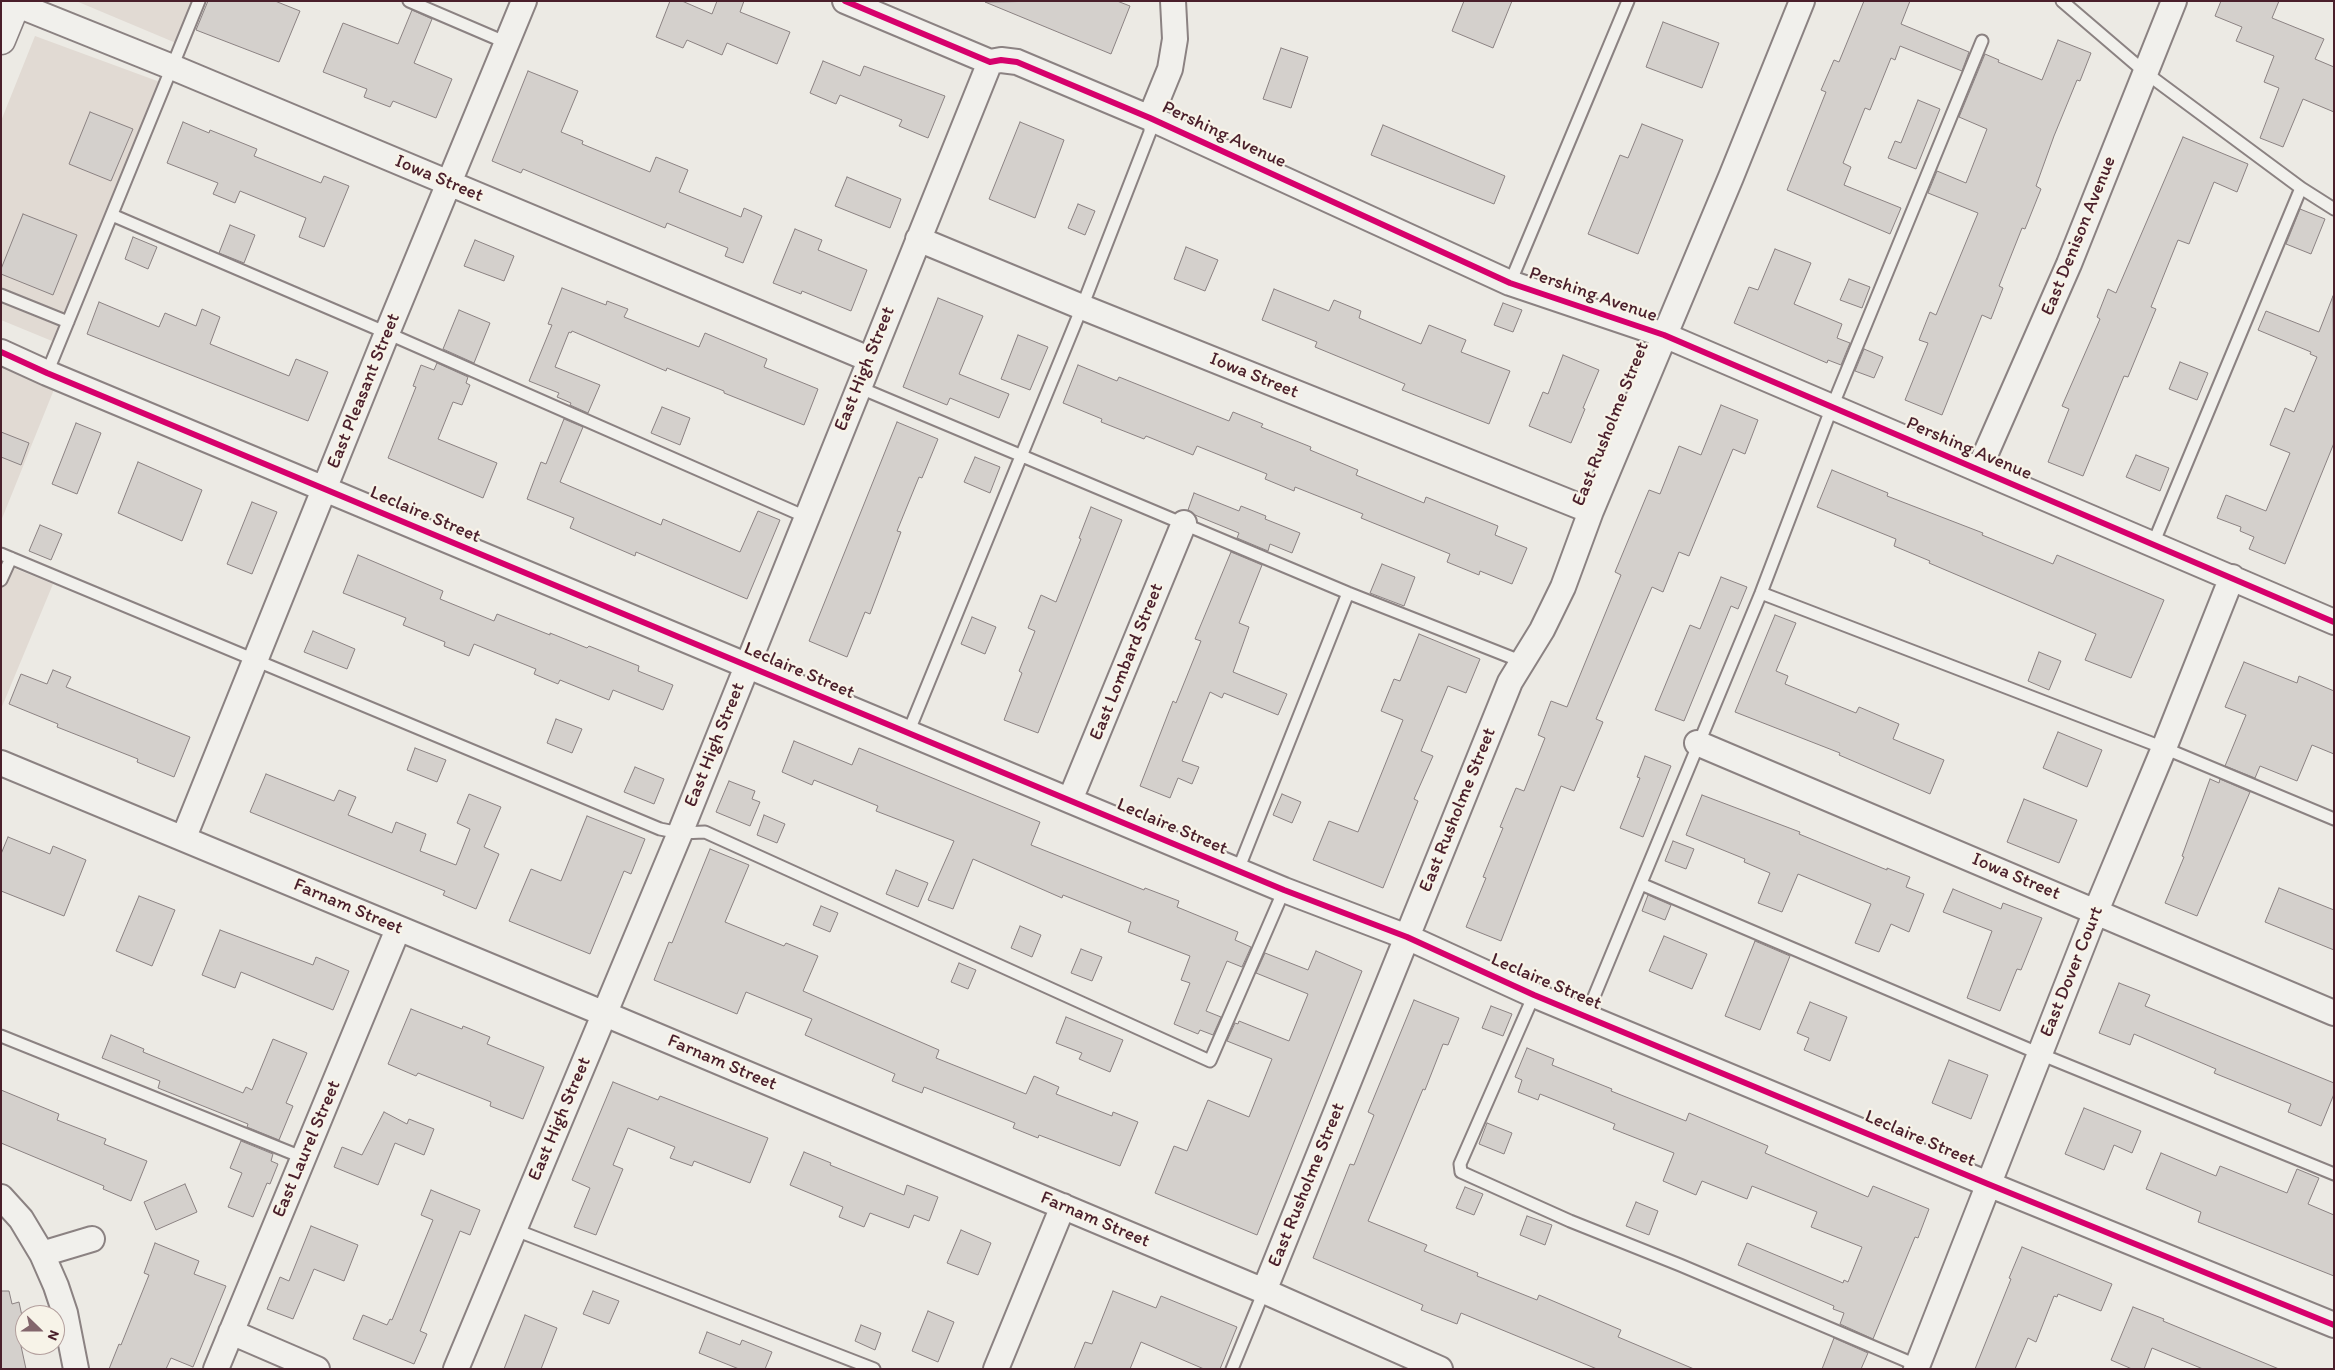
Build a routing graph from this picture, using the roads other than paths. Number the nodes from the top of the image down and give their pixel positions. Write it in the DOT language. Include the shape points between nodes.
graph roads {
  1 [pos="199,1"];
  2 [pos="409,1"];
  3 [pos="524,1"];
  4 [pos="845,1"];
  5 [pos="1173,1"];
  6 [pos="1628,1"];
  7 [pos="1802,1"];
  8 [pos="2062,1"];
  9 [pos="2174,1"];
  10 [pos="13,2"];
  11 [pos="1,40"];
  12 [pos="1982,41"];
  13 [pos="508,43"];
  14 [pos="990,62"];
  15 [pos="172,67"];
  16 [pos="2146,72"];
  17 [pos="1150,118"];
  18 [pos="450,183"];
  19 [pos="2301,188"];
  20 [pos="2334,209"];
  21 [pos="112,215"];
  22 [pos="918,240"];
  23 [pos="1510,283"];
  24 [pos="1,295"];
  25 [pos="1082,308"];
  26 [pos="68,322"];
  27 [pos="387,332"];
  28 [pos="1664,335"];
  29 [pos="1,352"];
  30 [pos="869,358"];
  31 [pos="47,373"];
  32 [pos="858,387"];
  33 [pos="1832,407"];
  34 [pos="1021,456"];
  35 [pos="1979,469"];
  36 [pos="325,489"];
  37 [pos="1591,511"];
  38 [pos="806,517"];
  39 [pos="1184,523"];
  40 [pos="2153,544"];
  41 [pos="6,556"];
  42 [pos="2232,578"];
  43 [pos="1,580"];
  44 [pos="1348,593"];
  45 [pos="1761,593"];
  46 [pos="2331,614"];
  47 [pos="256,661"];
  48 [pos="1523,662"];
  49 [pos="747,665"];
  50 [pos="908,733"];
  51 [pos="1697,743"];
  52 [pos="2164,748"];
  53 [pos="1,763"];
  54 [pos="1070,800"];
  55 [pos="2334,819"];
  56 [pos="680,833"];
  57 [pos="184,837"];
  58 [pos="1238,870"];
  59 [pos="1641,884"];
  60 [pos="1284,890"];
  61 [pos="2096,911"];
  62 [pos="398,928"];
  63 [pos="1407,937"];
  64 [pos="1534,994"];
  65 [pos="2334,1013"];
  66 [pos="605,1014"];
  67 [pos="1586,1016"];
  68 [pos="1,1036"];
  69 [pos="2040,1054"];
  70 [pos="304,1158"];
  71 [pos="2334,1174"];
  72 [pos="1988,1184"];
  73 [pos="1,1198"];
  74 [pos="1063,1206"];
  75 [pos="513,1229"];
  76 [pos="92,1239"];
  77 [pos="42,1254"];
  78 [pos="1264,1291"];
  79 [pos="2334,1325"];
  80 [pos="231,1332"];
  81 [pos="1919,1368"];
  82 [pos="76,1369"];
  83 [pos="216,1369"];
  84 [pos="317,1369"];
  85 [pos="456,1369"];
  86 [pos="874,1369"];
  87 [pos="996,1369"];
  88 [pos="1232,1369"];
  89 [pos="1440,1369"];
  1 -- 15 [label="lane"];
  2 -- 13 [label="lane"];
  3 -- 13 [label="street, East Pleasant Street"];
  4 -- 14 [label="street, Pershing Avenue"];
  5 -- 17 [label="street" via="1174,39 1170,69"];
  6 -- 23 [label="lane"];
  7 -- 28 [label="street, East Rusholme Street"];
  8 -- 16 [label="lane"];
  9 -- 16 [label="street, East Denison Avenue"];
  10 -- 11 [label="main road"];
  10 -- 15 [label="street, Iowa Street"];
  12 -- 33 [label="lane"];
  13 -- 18 [label="street, East Pleasant Street"];
  14 -- 17 [label="street, Pershing Avenue" via="1017,62"];
  14 -- 22 [label="street, East High Street"];
  15 -- 18 [label="street, Iowa Street"];
  15 -- 21 [label="lane"];
  16 -- 19 [label="lane"];
  16 -- 35 [label="street, East Denison Avenue" via="2070,264"];
  17 -- 23 [label="street, Pershing Avenue"];
  17 -- 25 [label="lane" via="1150,132"];
  18 -- 27 [label="street, East Pleasant Street"];
  18 -- 30 [label="street, Iowa Street"];
  19 -- 20 [label="lane"];
  19 -- 40 [label="lane"];
  21 -- 26 [label="lane"];
  21 -- 27 [label="lane"];
  22 -- 25 [label="street, Iowa Street"];
  22 -- 30 [label="street, East High Street"];
  23 -- 28 [label="street, Pershing Avenue"];
  24 -- 26 [label="lane"];
  25 -- 34 [label="lane"];
  25 -- 37 [label="street, Iowa Street"];
  26 -- 31 [label="lane"];
  27 -- 36 [label="street, East Pleasant Street"];
  27 -- 38 [label="lane"];
  28 -- 33 [label="street, Pershing Avenue"];
  28 -- 37 [label="street, East Rusholme Street"];
  29 -- 31 [label="street, Leclaire Street"];
  30 -- 32 [label="street, East High Street"];
  31 -- 36 [label="street, Leclaire Street"];
  32 -- 34 [label="lane"];
  32 -- 38 [label="street, East High Street"];
  33 -- 35 [label="street, Pershing Avenue"];
  33 -- 45 [label="lane"];
  34 -- 39 [label="lane"];
  34 -- 50 [label="lane"];
  35 -- 40 [label="street, Pershing Avenue"];
  36 -- 47 [label="street, East Pleasant Street"];
  36 -- 49 [label="street, Leclaire Street"];
  37 -- 48 [label="street, East Rusholme Street" via="1563,587"];
  38 -- 49 [label="street, East High Street"];
  39 -- 44 [label="lane"];
  39 -- 54 [label="street, East Lombard Street"];
  40 -- 42 [label="street, Pershing Avenue"];
  41 -- 43 [label="lane"];
  41 -- 47 [label="lane"];
  42 -- 46 [label="street, Pershing Avenue"];
  42 -- 52 [label="street, East Dover Court"];
  44 -- 48 [label="lane"];
  44 -- 58 [label="lane"];
  45 -- 51 [label="lane"];
  45 -- 52 [label="lane"];
  47 -- 56 [label="lane" via="650,826"];
  47 -- 57 [label="street, East Pleasant Street"];
  48 -- 63 [label="street, East Rusholme Street" via="1510,682"];
  49 -- 50 [label="street, Leclaire Street"];
  49 -- 56 [label="street, East High Street"];
  50 -- 54 [label="street, Leclaire Street"];
  51 -- 59 [label="lane"];
  51 -- 61 [label="street, Iowa Street"];
  52 -- 55 [label="lane"];
  52 -- 61 [label="street, East Dover Court"];
  53 -- 57 [label="street, Farnam Street"];
  54 -- 58 [label="street, Leclaire Street"];
  56 -- 60 [label="lane" via="705,832 1210,1061"];
  56 -- 66 [label="street, East High Street"];
  57 -- 62 [label="street, Farnam Street"];
  58 -- 60 [label="street, Leclaire Street"];
  59 -- 67 [label="lane"];
  59 -- 69 [label="lane"];
  60 -- 63 [label="street, Leclaire Street"];
  61 -- 65 [label="street, Iowa Street"];
  61 -- 69 [label="street, East Dover Court"];
  62 -- 66 [label="street, Farnam Street"];
  62 -- 70 [label="street, East Laurel Street"];
  63 -- 64 [label="street, Leclaire Street"];
  63 -- 78 [label="street, East Rusholme Street"];
  64 -- 67 [label="street, Leclaire Street"];
  64 -- 81 [label="lane" via="1460,1164 1461,1172"];
  66 -- 74 [label="street, Farnam Street"];
  66 -- 75 [label="street, East High Street"];
  67 -- 72 [label="street, Leclaire Street"];
  68 -- 70 [label="lane"];
  69 -- 71 [label="lane"];
  69 -- 72 [label="street, East Dover Court"];
  70 -- 80 [label="street, East Laurel Street"];
  72 -- 79 [label="street, Leclaire Street"];
  72 -- 81 [label="street, East Dover Court"];
  73 -- 77 [label="street" via="21,1219"];
  74 -- 78 [label="street, Farnam Street"];
  74 -- 87 [label="street"];
  75 -- 85 [label="street, East High Street"];
  75 -- 86 [label="lane"];
  76 -- 77 [label="street"];
  77 -- 82 [label="street" via="65,1313"];
  78 -- 88 [label="lane"];
  78 -- 89 [label="street, Farnam Street"];
  80 -- 83 [label="street, East Laurel Street"];
  80 -- 84 [label="street"];
}
